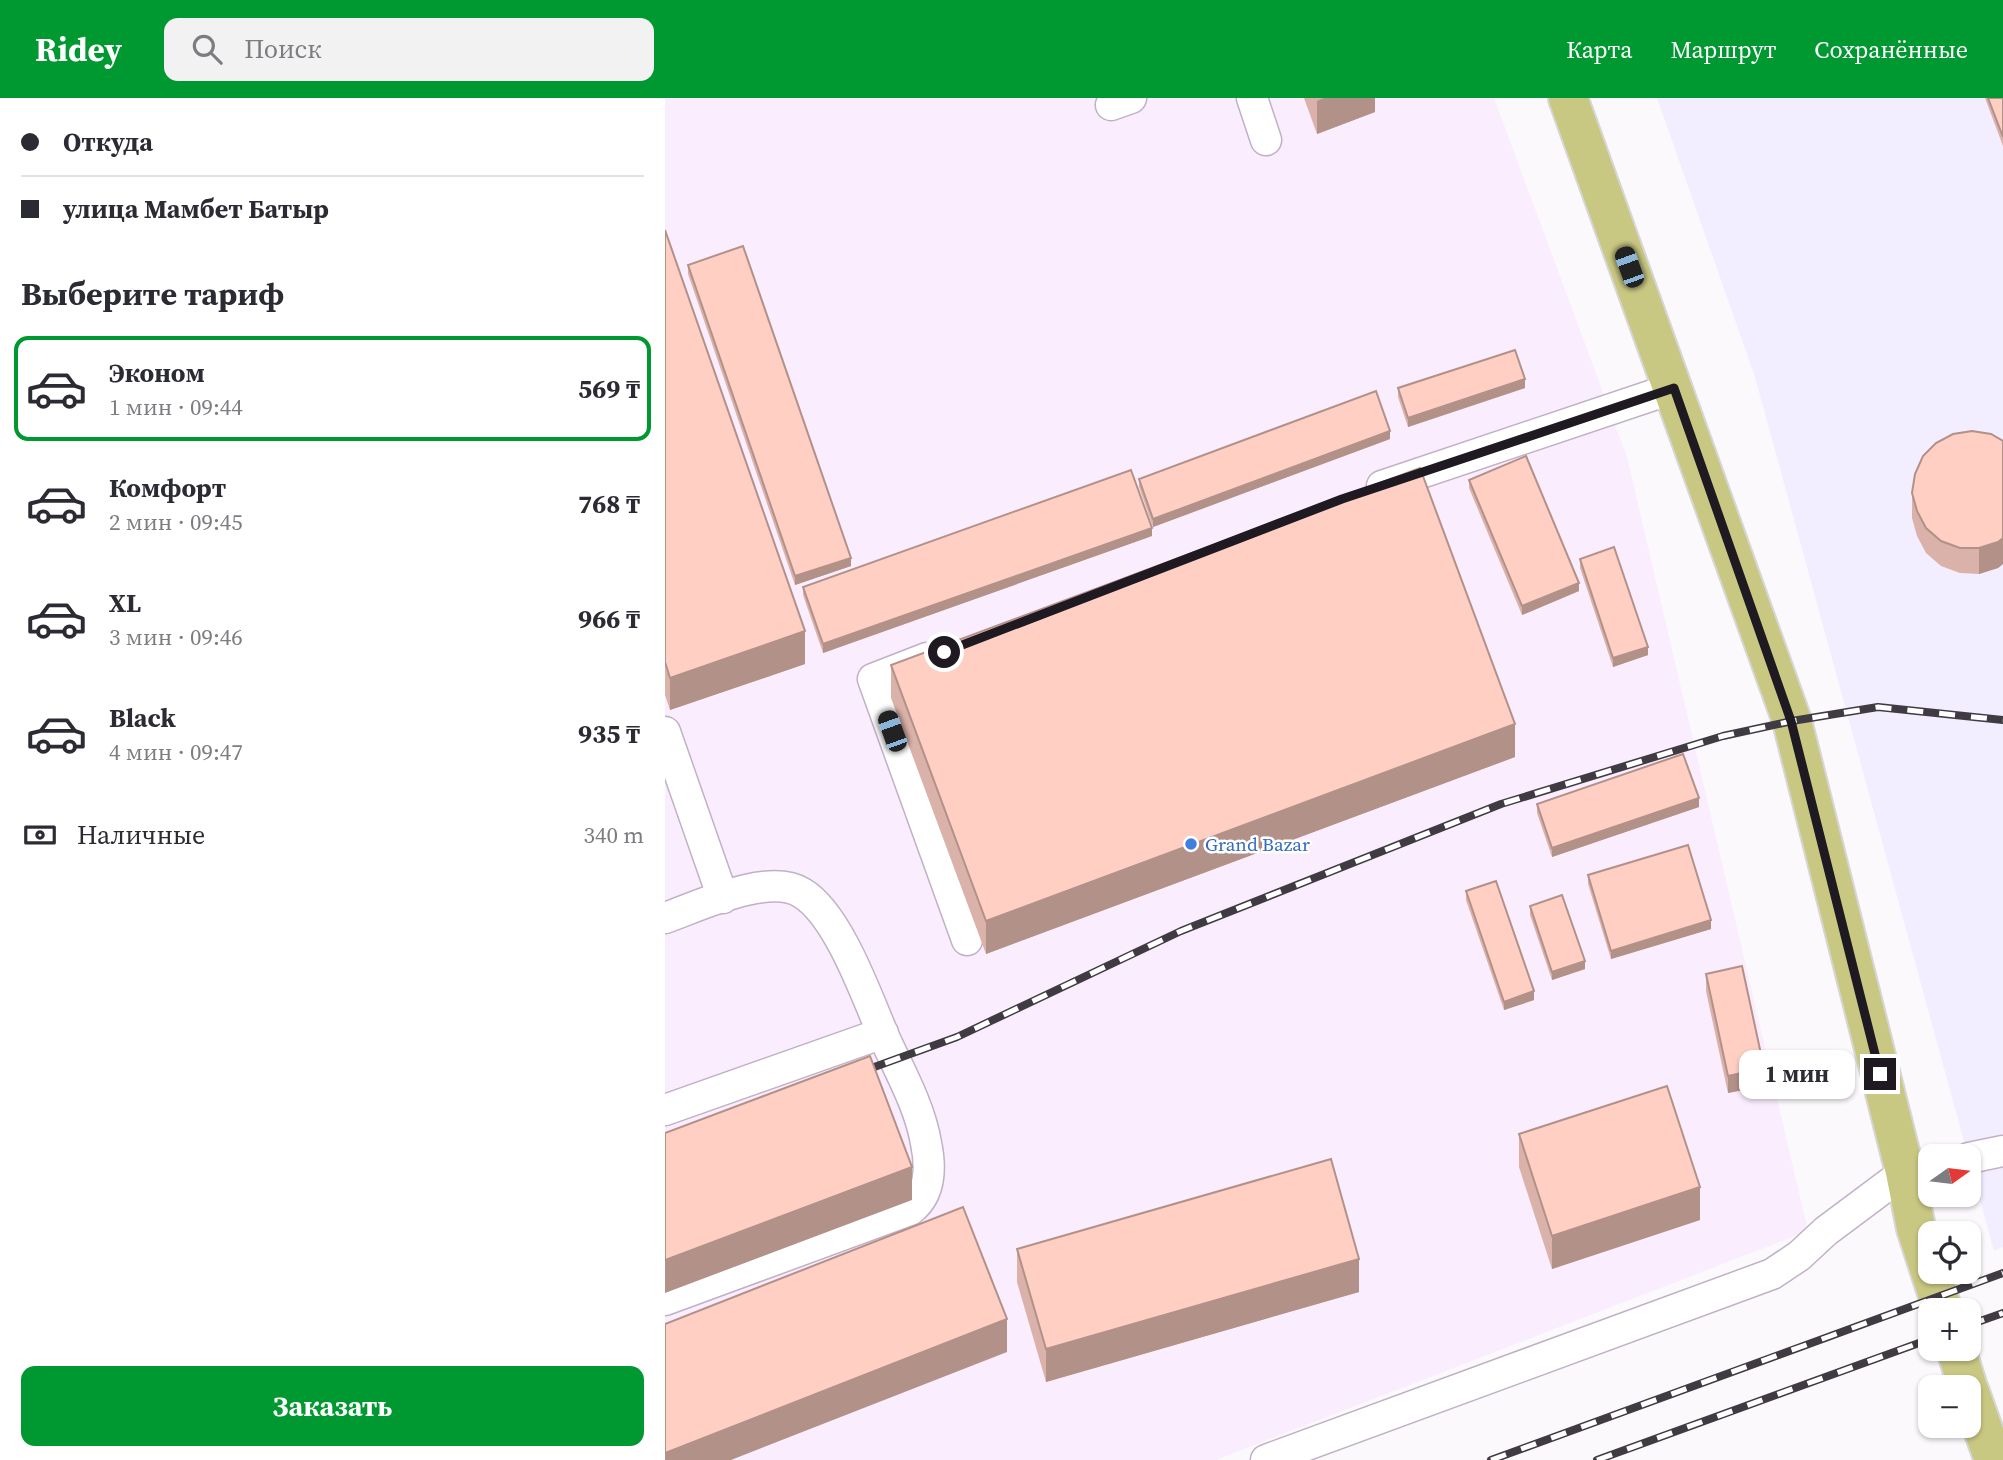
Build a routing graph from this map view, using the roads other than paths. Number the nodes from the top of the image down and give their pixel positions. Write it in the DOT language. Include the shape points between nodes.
graph roads {
  1 [pos="1252,98"];
  2 [pos="1568,98"];
  3 [pos="1266,140"];
  4 [pos="1674,388"];
  5 [pos="1355,495"];
  6 [pos="948,650"];
  7 [pos="665,733"];
  8 [pos="723,898"];
  9 [pos="665,918"];
  10 [pos="967,940"];
  11 [pos="883,1033"];
  12 [pos="665,1110"];
  13 [pos="2003,1151"];
  14 [pos="1981,1156"];
  15 [pos="1917,1169"];
  16 [pos="1939,1298"];
  17 [pos="665,1300"];
  18 [pos="1981,1424"];
  19 [pos="1266,1460"];
  20 [pos="1994,1460"];
  1 -- 3 [label="lane"];
  2 -- 4 [label="main road"];
  4 -- 5 [label="lane"];
  4 -- 15 [label="main road" via="1791,721"];
  6 -- 10 [label="lane" via="873,679"];
  7 -- 8 [label="lane"];
  8 -- 9 [label="lane"];
  8 -- 11 [label="lane" via="778,886 802,892 826,916 845,949"];
  11 -- 12 [label="lane"];
  11 -- 17 [label="lane" via="926,1142 929,1171 921,1203 891,1219"];
  13 -- 14 [label="lane"];
  15 -- 16 [label="main road" via="1916,1228"];
  15 -- 19 [label="lane" via="1772,1273"];
  18 -- 20 [label="main road"];
}
